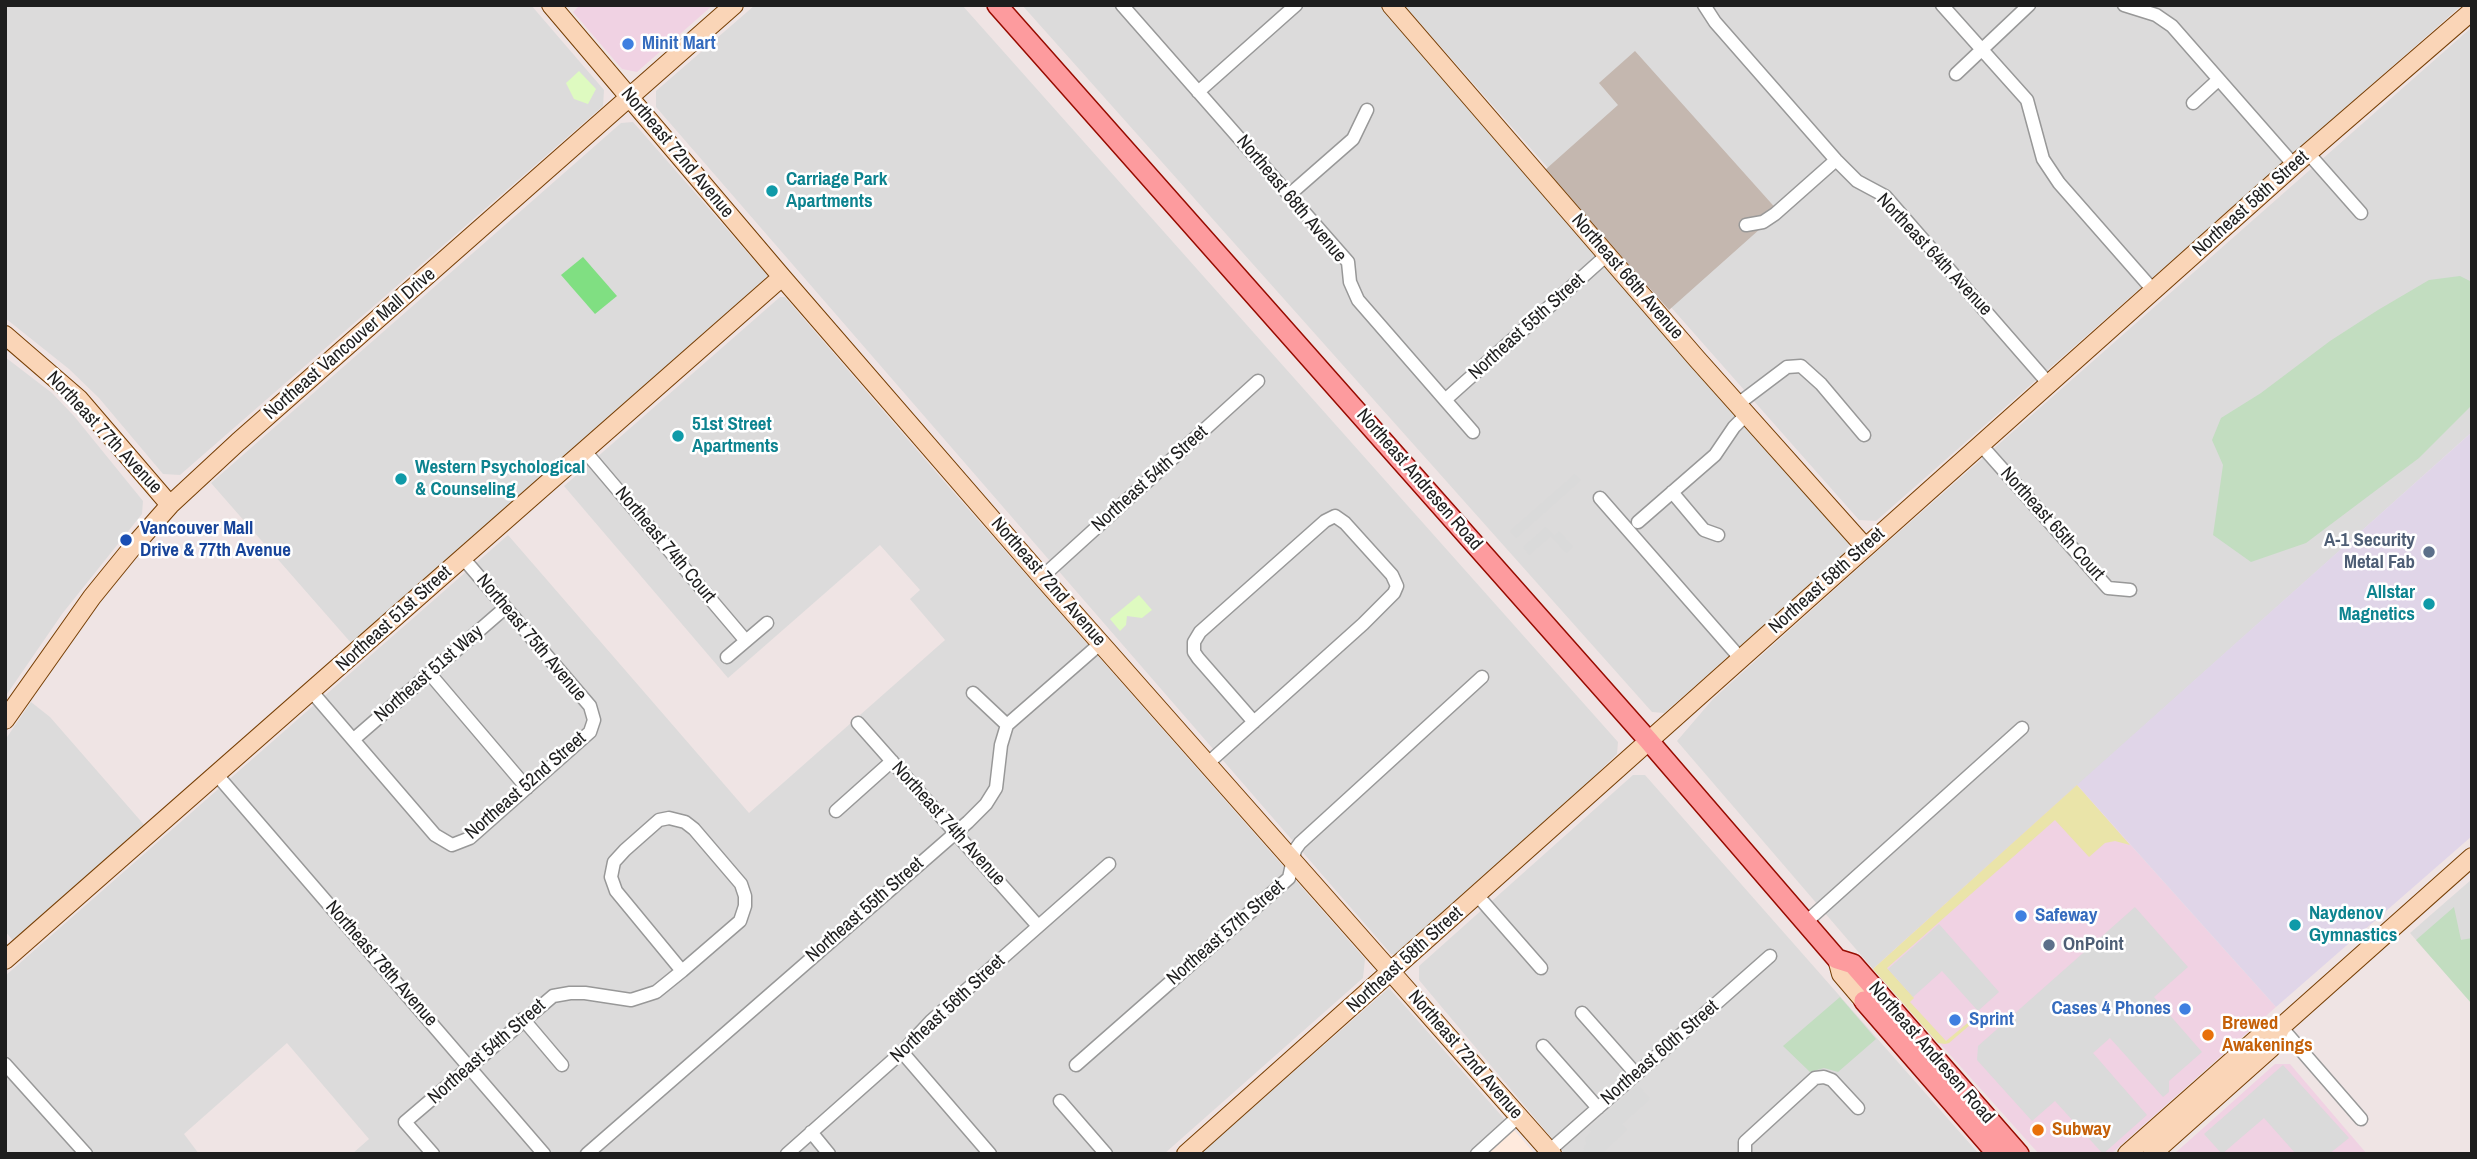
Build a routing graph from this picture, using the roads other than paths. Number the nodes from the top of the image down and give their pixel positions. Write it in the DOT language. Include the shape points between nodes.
graph roads {
  1 [pos="551,5"];
  2 [pos="734,5"];
  3 [pos="997,5"];
  4 [pos="1122,5"];
  5 [pos="1296,5"];
  6 [pos="1391,5"];
  7 [pos="1704,5"];
  8 [pos="1941,5"];
  9 [pos="2029,5"];
  10 [pos="2124,5"];
  11 [pos="2472,11"];
  12 [pos="1981,50"];
  13 [pos="1956,74"];
  14 [pos="2218,80"];
  15 [pos="1198,92"];
  16 [pos="629,97"];
  17 [pos="2193,103"];
  18 [pos="1367,110"];
  19 [pos="2301,159"];
  20 [pos="1836,160"];
  21 [pos="1289,195"];
  22 [pos="2361,213"];
  23 [pos="1746,225"];
  24 [pos="1608,254"];
  25 [pos="782,277"];
  26 [pos="2153,290"];
  27 [pos="5,335"];
  28 [pos="1258,381"];
  29 [pos="2049,384"];
  30 [pos="1446,400"];
  31 [pos="1742,409"];
  32 [pos="1473,432"];
  33 [pos="1864,435"];
  34 [pos="1980,445"];
  35 [pos="584,450"];
  36 [pos="1672,492"];
  37 [pos="1600,498"];
  38 [pos="170,505"];
  39 [pos="1638,522"];
  40 [pos="1718,535"];
  41 [pos="1865,547"];
  42 [pos="463,558"];
  43 [pos="1042,577"];
  44 [pos="2130,590"];
  45 [pos="505,608"];
  46 [pos="767,623"];
  47 [pos="746,641"];
  48 [pos="1101,643"];
  49 [pos="727,657"];
  50 [pos="1741,659"];
  51 [pos="429,674"];
  52 [pos="1482,677"];
  53 [pos="312,692"];
  54 [pos="973,692"];
  55 [pos="5,719"];
  56 [pos="594,720"];
  57 [pos="1254,722"];
  58 [pos="859,723"];
  59 [pos="1007,725"];
  60 [pos="2022,728"];
  61 [pos="354,740"];
  62 [pos="1648,740"];
  63 [pos="892,761"];
  64 [pos="1207,764"];
  65 [pos="217,775"];
  66 [pos="527,788"];
  67 [pos="836,811"];
  68 [pos="956,833"];
  69 [pos="2472,857"];
  70 [pos="1294,859"];
  71 [pos="1109,864"];
  72 [pos="1478,895"];
  73 [pos="1806,922"];
  74 [pos="1038,926"];
  75 [pos="1770,956"];
  76 [pos="1838,958"];
  77 [pos="5,960"];
  78 [pos="1541,968"];
  79 [pos="682,971"];
  80 [pos="1392,972"];
  81 [pos="1864,1001"];
  82 [pos="1582,1013"];
  83 [pos="523,1019"];
  84 [pos="2281,1027"];
  85 [pos="1543,1046"];
  86 [pos="902,1052"];
  87 [pos="5,1063"];
  88 [pos="562,1065"];
  89 [pos="1076,1065"];
  90 [pos="470,1067"];
  91 [pos="1636,1074"];
  92 [pos="1060,1101"];
  93 [pos="1598,1108"];
  94 [pos="1858,1108"];
  95 [pos="1519,1116"];
  96 [pos="2361,1119"];
  97 [pos="811,1132"];
  98 [pos="1744,1151"];
  99 [pos="1550,1152"];
  100 [pos="86,1154"];
  101 [pos="433,1154"];
  102 [pos="544,1154"];
  103 [pos="587,1154"];
  104 [pos="787,1154"];
  105 [pos="829,1154"];
  106 [pos="990,1154"];
  107 [pos="1106,1154"];
  108 [pos="1186,1154"];
  109 [pos="1476,1154"];
  110 [pos="1997,1154"];
  111 [pos="2019,1154"];
  112 [pos="2127,1154"];
  113 [pos="2152,1154"];
  1 -- 16 [label="street, Northeast 72nd Avenue"];
  2 -- 16 [label="street, Northeast Vancouver Mall Drive"];
  3 -- 62 [label="main road, Northeast Andresen Road"];
  4 -- 15 [label="street, Northeast 68th Avenue"];
  5 -- 15 [label="street"];
  6 -- 24 [label="street, Northeast 66th Avenue"];
  7 -- 20 [label="street, Northeast 64th Avenue"];
  8 -- 12 [label="street"];
  9 -- 12 [label="street"];
  10 -- 14 [label="street" via="2156,15 2172,26"];
  11 -- 19 [label="street, Northeast 58th Street"];
  12 -- 13 [label="street"];
  12 -- 26 [label="street" via="2027,100 2043,159 2059,183"];
  14 -- 17 [label="street"];
  14 -- 19 [label="street"];
  15 -- 21 [label="street, Northeast 68th Avenue"];
  16 -- 25 [label="street, Northeast 72nd Avenue"];
  16 -- 38 [label="street, Northeast Vancouver Mall Drive"];
  18 -- 21 [label="street" via="1353,139"];
  19 -- 22 [label="street"];
  19 -- 26 [label="street, Northeast 58th Street"];
  20 -- 23 [label="street" via="1775,214"];
  20 -- 29 [label="street, Northeast 64th Avenue" via="1857,181 1885,196"];
  21 -- 30 [label="street, Northeast 68th Avenue" via="1348,262 1358,300"];
  24 -- 30 [label="street, Northeast 55th Street"];
  24 -- 31 [label="street, Northeast 66th Avenue"];
  25 -- 35 [label="street, Northeast 51st Street"];
  25 -- 43 [label="street, Northeast 72nd Avenue"];
  26 -- 29 [label="street, Northeast 58th Street"];
  27 -- 38 [label="street, Northeast 77th Avenue" via="79,399"];
  28 -- 43 [label="street, Northeast 54th Street"];
  29 -- 34 [label="street, Northeast 58th Street"];
  30 -- 32 [label="street, Northeast 68th Avenue"];
  31 -- 33 [label="street" via="1789,367 1801,366"];
  31 -- 36 [label="street" via="1715,455"];
  31 -- 41 [label="street, Northeast 66th Avenue"];
  34 -- 41 [label="street, Northeast 58th Street"];
  34 -- 44 [label="street, Northeast 65th Court" via="2108,588"];
  35 -- 42 [label="street, Northeast 51st Street"];
  35 -- 47 [label="street, Northeast 74th Court"];
  36 -- 39 [label="street"];
  36 -- 40 [label="street" via="1704,530"];
  37 -- 50 [label="street"];
  38 -- 55 [label="street, Northeast Vancouver Mall Drive" via="92,597"];
  41 -- 50 [label="street, Northeast 58th Street"];
  42 -- 45 [label="street, Northeast 75th Avenue"];
  42 -- 53 [label="street, Northeast 51st Street"];
  43 -- 48 [label="street, Northeast 72nd Avenue"];
  45 -- 51 [label="street, Northeast 51st Way"];
  45 -- 56 [label="street, Northeast 75th Avenue" via="590,706"];
  46 -- 47 [label="street"];
  47 -- 49 [label="street"];
  48 -- 59 [label="street"];
  48 -- 64 [label="street, Northeast 72nd Avenue"];
  50 -- 62 [label="street, Northeast 58th Street"];
  51 -- 61 [label="street, Northeast 51st Way"];
  51 -- 66 [label="street"];
  52 -- 70 [label="street, Northeast 57th Street" via="1300,843"];
  53 -- 61 [label="street"];
  53 -- 65 [label="street, Northeast 51st Street"];
  54 -- 59 [label="street"];
  56 -- 66 [label="street, Northeast 52nd Street" via="590,732"];
  57 -- 57 [label="street" via="1363,624 1397,586 1393,576 1335,516 1200,632 1193,646 1198,658"];
  57 -- 64 [label="street"];
  58 -- 63 [label="street, Northeast 74th Avenue"];
  59 -- 68 [label="street, Northeast 55th Street" via="996,788"];
  60 -- 73 [label="street"];
  61 -- 66 [label="street, Northeast 52nd Street" via="435,835 452,845 470,838"];
  62 -- 72 [label="street, Northeast 58th Street"];
  62 -- 73 [label="main road, Northeast Andresen Road"];
  63 -- 67 [label="street"];
  63 -- 68 [label="street, Northeast 74th Avenue"];
  64 -- 70 [label="street, Northeast 72nd Avenue"];
  65 -- 77 [label="street, Northeast 51st Street"];
  65 -- 90 [label="street, Northeast 78th Avenue"];
  68 -- 74 [label="street, Northeast 74th Avenue"];
  68 -- 103 [label="street, Northeast 55th Street"];
  69 -- 84 [label="street"];
  70 -- 80 [label="street, Northeast 72nd Avenue"];
  70 -- 89 [label="street, Northeast 57th Street" via="1289,878"];
  71 -- 74 [label="street, Northeast 56th Street"];
  72 -- 78 [label="street"];
  72 -- 80 [label="street, Northeast 58th Street"];
  73 -- 76 [label="main road, Northeast Andresen Road"];
  74 -- 86 [label="street, Northeast 56th Street"];
  75 -- 91 [label="street, Northeast 60th Street"];
  76 -- 81 [label="street, Northeast Andresen Road" via="1841,974"];
  76 -- 111 [label="main road, Northeast Andresen Road" via="1853,964"];
  79 -- 79 [label="street, Northeast 54th Street" via="616,891 611,877 614,862 625,850 659,820 668,818 694,829 741,884 745,895 740,921"];
  79 -- 83 [label="street, Northeast 54th Street" via="656,992 631,1000 585,993 552,996"];
  80 -- 95 [label="street, Northeast 72nd Avenue"];
  80 -- 108 [label="street, Northeast 58th Street"];
  81 -- 110 [label="main road, Northeast Andresen Road"];
  82 -- 91 [label="street"];
  83 -- 88 [label="street"];
  83 -- 90 [label="street, Northeast 54th Street"];
  84 -- 96 [label="street"];
  84 -- 112 [label="street" via="2260,1036"];
  84 -- 113 [label="street" via="2270,1048"];
  85 -- 93 [label="street"];
  86 -- 97 [label="street, Northeast 56th Street"];
  86 -- 106 [label="street"];
  87 -- 100 [label="street"];
  90 -- 101 [label="street, Northeast 54th Street" via="405,1122"];
  90 -- 102 [label="street, Northeast 78th Avenue"];
  91 -- 93 [label="street, Northeast 60th Street"];
  92 -- 107 [label="street"];
  93 -- 99 [label="street, Northeast 60th Street"];
  94 -- 98 [label="street" via="1832,1080 1815,1078 1745,1142"];
  95 -- 99 [label="street, Northeast 72nd Avenue"];
  95 -- 109 [label="street"];
  97 -- 104 [label="street, Northeast 56th Street"];
  97 -- 105 [label="street"];
}
